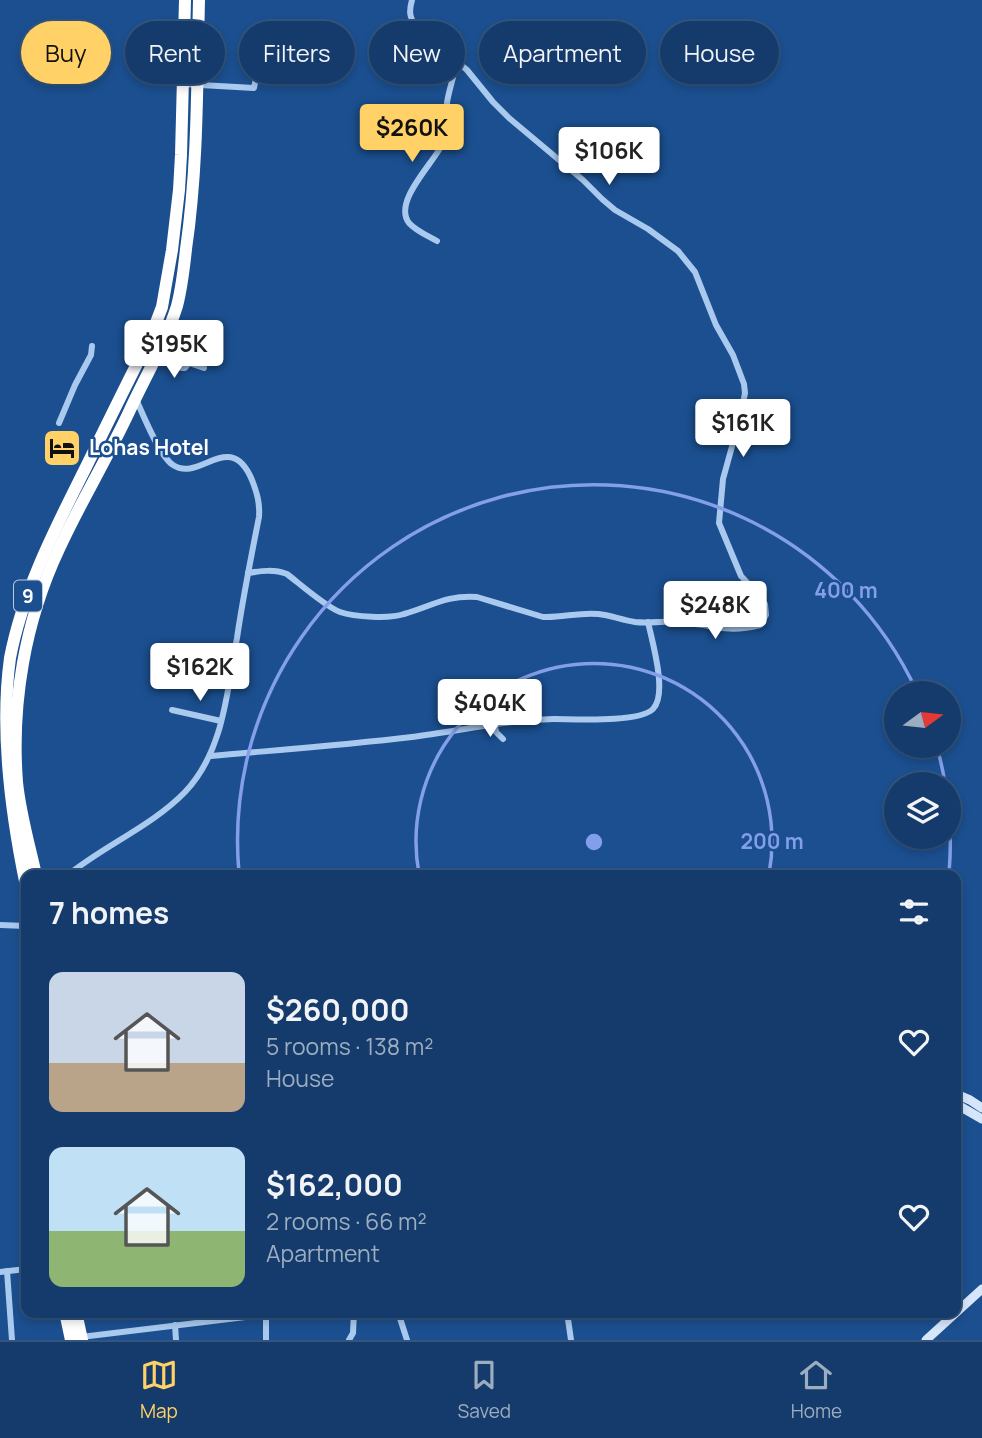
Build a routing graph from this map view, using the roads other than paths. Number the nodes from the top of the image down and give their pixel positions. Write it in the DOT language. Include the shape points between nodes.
graph roads {
  1 [pos="185,0"];
  2 [pos="199,0"];
  3 [pos="412,0"];
  4 [pos="184,21"];
  5 [pos="413,21"];
  6 [pos="465,70"];
  7 [pos="183,84"];
  8 [pos="190,84"];
  9 [pos="255,84"];
  10 [pos="453,84"];
  11 [pos="197,85"];
  12 [pos="437,241"];
  13 [pos="162,307"];
  14 [pos="176,308"];
  15 [pos="92,346"];
  16 [pos="156,358"];
  17 [pos="204,368"];
  18 [pos="136,398"];
  19 [pos="60,423"];
  20 [pos="248,573"];
  21 [pos="648,621"];
  22 [pos="233,658"];
  23 [pos="228,688"];
  24 [pos="172,710"];
  25 [pos="221,722"];
  26 [pos="495,724"];
  27 [pos="503,739"];
  28 [pos="10,749"];
  29 [pos="211,756"];
  30 [pos="27,860"];
  31 [pos="27,870"];
  32 [pos="33,870"];
  33 [pos="74,870"];
  34 [pos="0,925"];
  35 [pos="21,926"];
  36 [pos="961,1097"];
  37 [pos="961,1106"];
  38 [pos="982,1108"];
  39 [pos="982,1119"];
  40 [pos="21,1269"];
  41 [pos="3,1271"];
  42 [pos="982,1289"];
  43 [pos="961,1308"];
  44 [pos="68,1318"];
  45 [pos="76,1318"];
  46 [pos="239,1318"];
  47 [pos="266,1318"];
  48 [pos="354,1318"];
  49 [pos="400,1318"];
  50 [pos="568,1318"];
  51 [pos="950,1318"];
  52 [pos="175,1325"];
  53 [pos="78,1339"];
  54 [pos="12,1340"];
  55 [pos="176,1340"];
  56 [pos="266,1340"];
  57 [pos="349,1340"];
  58 [pos="407,1340"];
  59 [pos="571,1340"];
  60 [pos="926,1340"];
  1 -- 4 [label="highway, 9"];
  2 -- 11 [label="highway, 9"];
  3 -- 5 [label="street"];
  6 -- 21 [label="street" via="509,118 608,204 678,251 695,272 744,384 741,414 723,479 719,523 741,576 763,600 766,615 761,624 737,630"];
  7 -- 13 [label="highway, 9" via="179,190"];
  8 -- 11 [label="street"];
  9 -- 11 [label="street" via="254,88"];
  10 -- 12 [label="street" via="445,139 405,207 410,224"];
  11 -- 14 [label="highway, 9" via="194,192"];
  13 -- 14 [label="highway"];
  13 -- 28 [label="highway, 9" via="55,528 26,601 9,660 5,711"];
  14 -- 16 [label="highway, 9"];
  15 -- 19 [label="street"];
  16 -- 17 [label="street" via="182,368 189,363"];
  16 -- 18 [label="highway, 9"];
  18 -- 20 [label="street" via="164,456 173,465 187,468 220,458 235,458 244,464 260,506"];
  18 -- 28 [label="highway, 9" via="59,548 40,596 21,668"];
  20 -- 21 [label="street" via="287,574 338,611 366,616 399,616 438,601 469,596 543,617 590,614"];
  20 -- 22 [label="street"];
  21 -- 26 [label="street" via="659,691 653,709 628,719"];
  22 -- 23 [label="street"];
  22 -- 23 [label="street" via="218,656 212,664"];
  23 -- 25 [label="street"];
  24 -- 25 [label="street"];
  25 -- 29 [label="street"];
  26 -- 27 [label="street"];
  26 -- 29 [label="street" via="413,737"];
  28 -- 30 [label="highway, 9"];
  29 -- 33 [label="street" via="173,804"];
  30 -- 31 [label="highway, 9"];
  30 -- 32 [label="highway, 9"];
  34 -- 35 [label="street"];
  36 -- 38 [label="street"];
  37 -- 39 [label="street"];
  40 -- 41 [label="street"];
  41 -- 54 [label="street"];
  42 -- 43 [label="street"];
  44 -- 53 [label="highway"];
  45 -- 53 [label="highway"];
  46 -- 52 [label="street"];
  47 -- 56 [label="street"];
  48 -- 57 [label="street"];
  49 -- 58 [label="street"];
  50 -- 59 [label="street"];
  51 -- 60 [label="street"];
  52 -- 53 [label="street"];
  52 -- 55 [label="street"];
}
